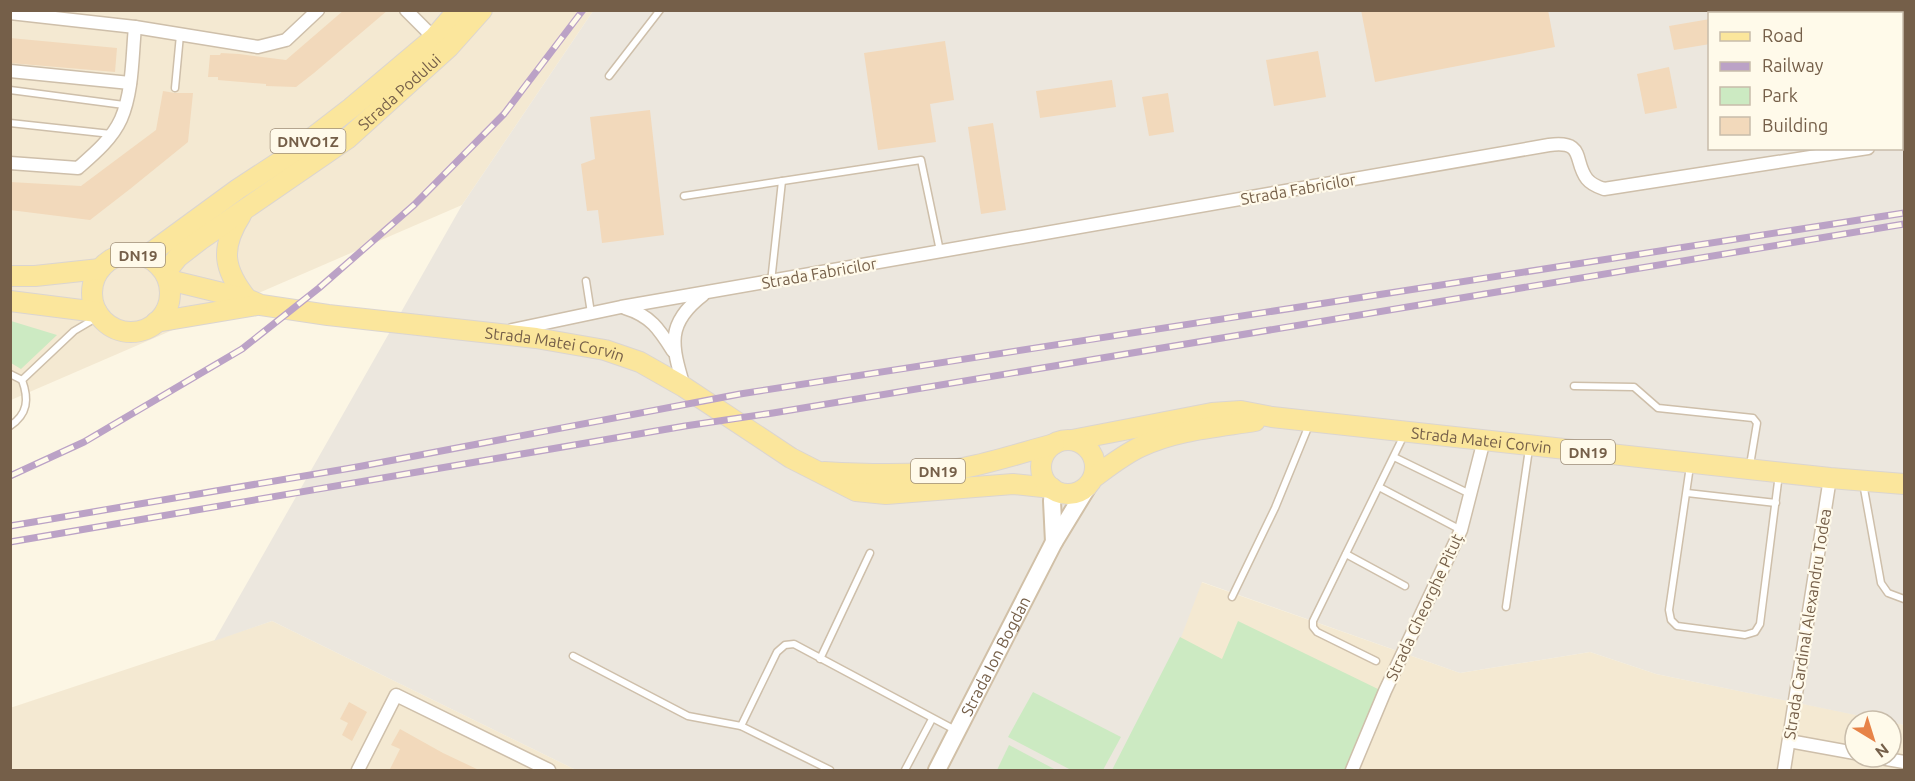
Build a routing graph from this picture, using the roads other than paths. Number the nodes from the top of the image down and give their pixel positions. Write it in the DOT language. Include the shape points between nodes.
graph roads {
  1 [pos="318,10"];
  2 [pos="406,10"];
  3 [pos="458,10"];
  4 [pos="482,10"];
  5 [pos="660,10"];
  6 [pos="10,13"];
  7 [pos="135,27"];
  8 [pos="180,34"];
  9 [pos="434,38"];
  10 [pos="10,71"];
  11 [pos="609,76"];
  12 [pos="130,83"];
  13 [pos="175,88"];
  14 [pos="10,90"];
  15 [pos="124,105"];
  16 [pos="10,123"];
  17 [pos="111,134"];
  18 [pos="1855,150"];
  19 [pos="10,164"];
  20 [pos="782,181"];
  21 [pos="684,196"];
  22 [pos="243,212"];
  23 [pos="940,252"];
  24 [pos="145,257"];
  25 [pos="100,269"];
  26 [pos="10,276"];
  27 [pos="167,276"];
  28 [pos="586,281"];
  29 [pos="771,282"];
  30 [pos="706,293"];
  31 [pos="10,301"];
  32 [pos="254,302"];
  33 [pos="621,307"];
  34 [pos="591,313"];
  35 [pos="98,314"];
  36 [pos="156,322"];
  37 [pos="495,334"];
  38 [pos="674,352"];
  39 [pos="10,374"];
  40 [pos="22,380"];
  41 [pos="1574,386"];
  42 [pos="684,387"];
  43 [pos="1272,417"];
  44 [pos="1310,422"];
  45 [pos="10,426"];
  46 [pos="1406,432"];
  47 [pos="1484,440"];
  48 [pos="1064,442"];
  49 [pos="1530,445"];
  50 [pos="1394,457"];
  51 [pos="1690,463"];
  52 [pos="1750,469"];
  53 [pos="818,471"];
  54 [pos="1779,472"];
  55 [pos="1830,478"];
  56 [pos="1862,480"];
  57 [pos="1091,481"];
  58 [pos="1905,484"];
  59 [pos="1378,487"];
  60 [pos="1052,489"];
  61 [pos="1687,493"];
  62 [pos="1470,494"];
  63 [pos="1776,503"];
  64 [pos="1461,530"];
  65 [pos="1054,542"];
  66 [pos="870,553"];
  67 [pos="1346,554"];
  68 [pos="1405,586"];
  69 [pos="1232,597"];
  70 [pos="1905,600"];
  71 [pos="1506,607"];
  72 [pos="573,656"];
  73 [pos="820,659"];
  74 [pos="1376,661"];
  75 [pos="932,719"];
  76 [pos="741,726"];
  77 [pos="957,732"];
  78 [pos="1789,741"];
  79 [pos="1843,751"];
  80 [pos="358,771"];
  81 [pos="549,771"];
  82 [pos="830,771"];
  83 [pos="905,771"];
  84 [pos="937,771"];
  85 [pos="1352,771"];
  86 [pos="1784,771"];
  1 -- 8 [label="street" via="286,40 258,47"];
  2 -- 9 [label="street"];
  3 -- 9 [label="main road, Strada Podului / DNVO1Z"];
  4 -- 22 [label="main road, Strada Podului / DNVO1Z" via="449,46 347,139"];
  5 -- 11 [label="lane"];
  6 -- 7 [label="street"];
  7 -- 8 [label="street"];
  7 -- 12 [label="street"];
  8 -- 13 [label="lane"];
  9 -- 24 [label="main road, Strada Podului / DNVO1Z" via="290,155"];
  10 -- 12 [label="street"];
  12 -- 15 [label="street"];
  14 -- 15 [label="lane"];
  15 -- 17 [label="street" via="121,120"];
  16 -- 17 [label="lane"];
  17 -- 19 [label="street" via="78,168"];
  18 -- 23 [label="street, Strada Fabricilor" via="1604,189 1587,180 1578,153 1562,143"];
  20 -- 21 [label="lane"];
  20 -- 23 [label="lane" via="921,160"];
  20 -- 29 [label="lane"];
  22 -- 27 [label="main road, Strada Podului / DNVO1Z" via="178,257"];
  22 -- 32 [label="main road" via="228,239 226,259 233,280"];
  23 -- 29 [label="street, Strada Fabricilor"];
  24 -- 25 [label="main road, DN19" via="120,255"];
  24 -- 27 [label="main road, DN19"];
  25 -- 26 [label="main road, DN19"];
  25 -- 35 [label="main road, DN19" via="92,292"];
  27 -- 32 [label="main road, DN19"];
  27 -- 36 [label="main road, DN19" via="170,296 167,308"];
  28 -- 34 [label="lane"];
  29 -- 30 [label="street, Strada Fabricilor"];
  30 -- 33 [label="street, Strada Fabricilor"];
  30 -- 38 [label="street" via="692,303 676,325"];
  31 -- 35 [label="main road, DN19"];
  32 -- 36 [label="main road, DN19"];
  32 -- 37 [label="main road, Strada Matei Corvin / DN19" via="328,315"];
  33 -- 34 [label="street, Strada Fabricilor"];
  33 -- 38 [label="street" via="651,321"];
  34 -- 37 [label="street, Strada Fabricilor"];
  35 -- 36 [label="main road, DN19" via="108,325 133,332"];
  35 -- 40 [label="lane"];
  37 -- 42 [label="main road, Strada Matei Corvin / DN19" via="605,350 640,362"];
  38 -- 42 [label="street"];
  39 -- 40 [label="lane"];
  40 -- 45 [label="lane" via="25,410"];
  41 -- 52 [label="lane" via="1634,387 1658,408 1754,418 1758,423"];
  42 -- 53 [label="main road, Strada Matei Corvin / DN19" via="791,458"];
  43 -- 44 [label="main road, Strada Matei Corvin / DN19"];
  43 -- 48 [label="main road, Strada Matei Corvin / DN19" via="1241,411 1212,413"];
  43 -- 57 [label="main road, Strada Matei Corvin / DN19" via="1157,440 1124,455"];
  44 -- 46 [label="main road, Strada Matei Corvin / DN19"];
  44 -- 69 [label="lane"];
  46 -- 47 [label="main road, Strada Matei Corvin / DN19"];
  46 -- 50 [label="lane"];
  47 -- 49 [label="main road, Strada Matei Corvin / DN19"];
  47 -- 62 [label="street, Strada Gheorghe Pituț"];
  48 -- 53 [label="main road, Strada Matei Corvin / DN19" via="981,464 928,473"];
  48 -- 57 [label="main road" via="1081,443 1088,449 1095,466"];
  48 -- 60 [label="main road" via="1048,449 1042,464 1044,479"];
  49 -- 51 [label="main road, Strada Matei Corvin / DN19"];
  49 -- 71 [label="lane"];
  50 -- 59 [label="lane"];
  50 -- 62 [label="lane"];
  51 -- 52 [label="main road, Strada Matei Corvin / DN19"];
  51 -- 61 [label="lane"];
  52 -- 54 [label="main road, Strada Matei Corvin / DN19"];
  53 -- 60 [label="main road, Strada Matei Corvin / DN19" via="842,485 868,493 1013,484"];
  54 -- 55 [label="main road, Strada Matei Corvin / DN19"];
  54 -- 63 [label="lane"];
  55 -- 56 [label="main road, Strada Matei Corvin / DN19"];
  55 -- 78 [label="street, Strada Cardinal Alexandru Todea"];
  56 -- 58 [label="main road, Strada Matei Corvin / DN19"];
  56 -- 70 [label="lane" via="1881,583 1888,593"];
  57 -- 60 [label="main road, DN19" via="1084,489 1069,494"];
  57 -- 65 [label="main road, Strada Ion Bogdan"];
  59 -- 64 [label="lane"];
  59 -- 67 [label="lane"];
  60 -- 65 [label="main road, Strada Ion Bogdan"];
  61 -- 63 [label="lane"];
  61 -- 63 [label="lane" via="1669,610 1671,620 1677,626 1745,636 1755,632 1760,624"];
  62 -- 64 [label="street, Strada Gheorghe Pituț"];
  64 -- 85 [label="street, Strada Gheorghe Pituț"];
  65 -- 77 [label="main road, Strada Ion Bogdan"];
  66 -- 73 [label="lane"];
  67 -- 68 [label="lane"];
  67 -- 74 [label="lane" via="1313,627"];
  72 -- 76 [label="lane" via="688,716"];
  73 -- 75 [label="lane"];
  73 -- 76 [label="lane" via="794,644 785,645 777,652"];
  75 -- 77 [label="lane"];
  75 -- 83 [label="lane"];
  76 -- 82 [label="lane"];
  77 -- 84 [label="main road, Strada Ion Bogdan"];
  78 -- 79 [label="street"];
  78 -- 86 [label="street, Strada Cardinal Alexandru Todea"];
  80 -- 81 [label="street" via="396,695"];
}
